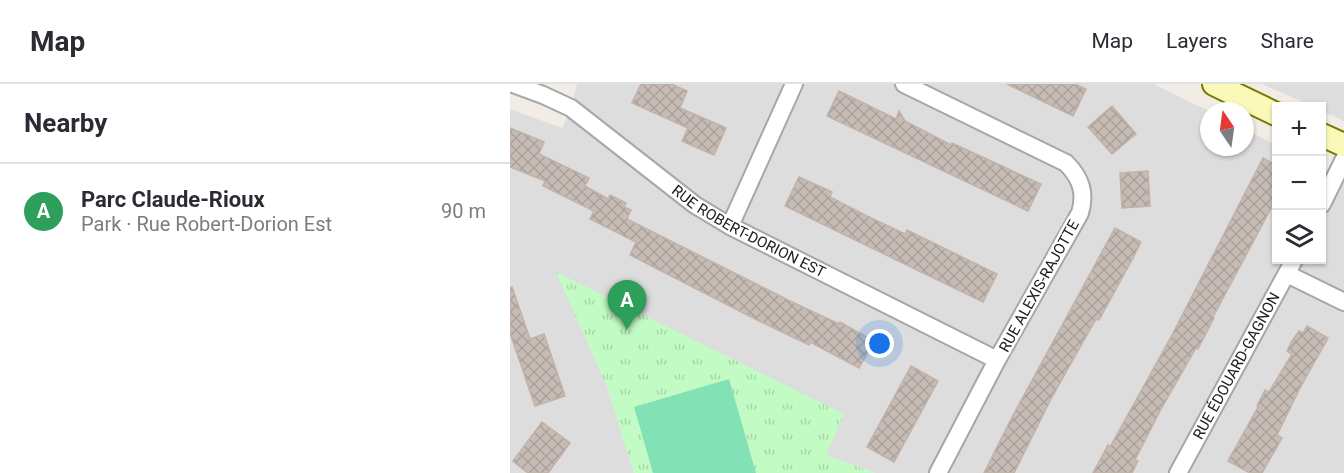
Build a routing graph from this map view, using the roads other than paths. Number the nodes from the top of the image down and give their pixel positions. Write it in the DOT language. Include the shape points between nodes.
graph roads {
  1 [pos="513,84"];
  2 [pos="794,84"];
  3 [pos="904,84"];
  4 [pos="1214,84"];
  5 [pos="1272,112"];
  6 [pos="1326,137"];
  7 [pos="1344,146"];
  8 [pos="1344,159"];
  9 [pos="1326,196"];
  10 [pos="730,226"];
  11 [pos="1290,267"];
  12 [pos="1344,302"];
  13 [pos="997,360"];
  14 [pos="938,473"];
  15 [pos="1179,473"];
  1 -- 10 [label="street, RUE ROBERT-DORION EST" via="571,108 694,205"];
  2 -- 10 [label="street"];
  3 -- 13 [label="street, RUE ALEXIS-RAJOTTE" via="1066,163 1080,182 1080,213"];
  4 -- 5 [label="main road"];
  6 -- 7 [label="main road"];
  8 -- 9 [label="street"];
  10 -- 13 [label="street, RUE ROBERT-DORION EST"];
  11 -- 12 [label="street"];
  11 -- 15 [label="street, RUE ÉDOUARD-GAGNON"];
  13 -- 14 [label="street, RUE ALEXIS-RAJOTTE"];
}
